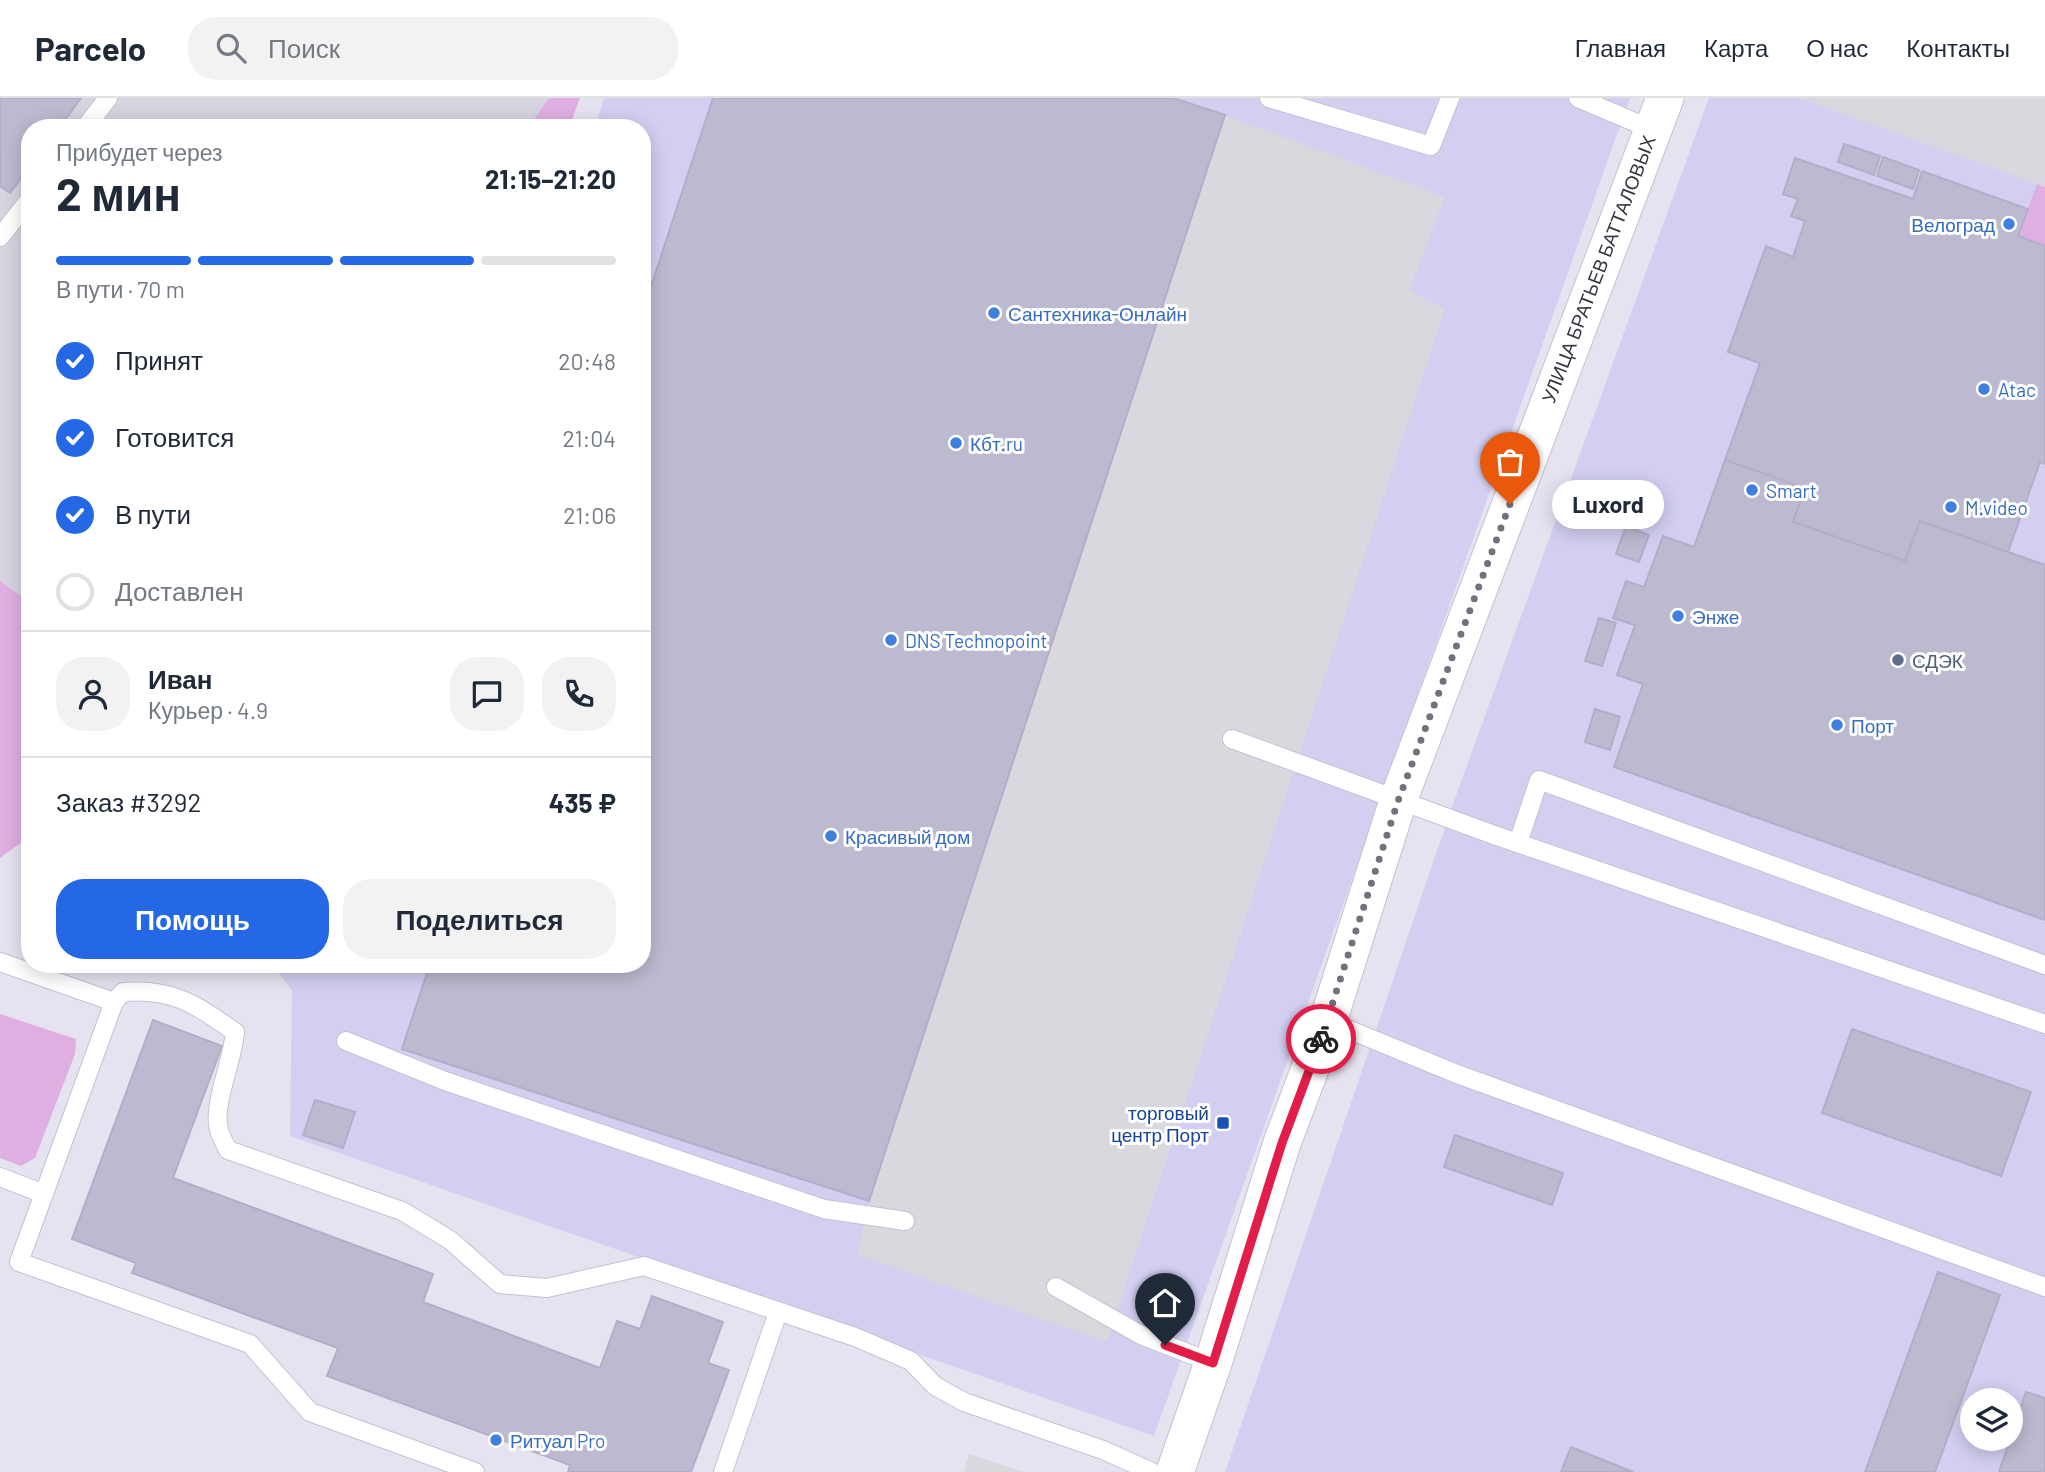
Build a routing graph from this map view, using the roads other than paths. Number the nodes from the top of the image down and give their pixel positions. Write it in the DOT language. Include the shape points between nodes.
graph roads {
  1 [pos="108,98"];
  2 [pos="1269,98"];
  3 [pos="1450,98"];
  4 [pos="1578,98"];
  5 [pos="1658,113"];
  6 [pos="92,119"];
  7 [pos="21,210"];
  8 [pos="0,237"];
  9 [pos="1233,740"];
  10 [pos="1398,801"];
  11 [pos="1518,843"];
  12 [pos="0,962"];
  13 [pos="2045,965"];
  14 [pos="21,969"];
  15 [pos="31,973"];
  16 [pos="114,1002"];
  17 [pos="1328,1021"];
  18 [pos="2045,1024"];
  19 [pos="346,1041"];
  20 [pos="0,1177"];
  21 [pos="44,1194"];
  22 [pos="905,1221"];
  23 [pos="1056,1287"];
  24 [pos="2045,1287"];
  25 [pos="778,1312"];
  26 [pos="1213,1363"];
  27 [pos="475,1472"];
  28 [pos="723,1472"];
  29 [pos="1152,1472"];
  30 [pos="1175,1472"];
  1 -- 6 [label="lane"];
  2 -- 3 [label="lane" via="1431,146"];
  4 -- 5 [label="lane"];
  5 -- 10 [label="street, УЛИЦА БРАТЬЕВ БАТТАЛОВЫХ"];
  7 -- 8 [label="lane"];
  9 -- 10 [label="lane"];
  10 -- 11 [label="lane"];
  10 -- 17 [label="street, УЛИЦА БРАТЬЕВ БАТТАЛОВЫХ"];
  11 -- 13 [label="lane" via="1539,780"];
  11 -- 18 [label="lane"];
  12 -- 14 [label="lane"];
  15 -- 16 [label="lane"];
  16 -- 21 [label="lane"];
  16 -- 25 [label="lane" via="123,992 145,990 192,1002 235,1032 218,1128 228,1150 402,1211 450,1240 500,1284 547,1288 644,1266"];
  17 -- 24 [label="lane" via="1457,1074"];
  17 -- 26 [label="street, УЛИЦА БРАТЬЕВ БАТТАЛОВЫХ" via="1282,1143"];
  19 -- 22 [label="lane" via="445,1081 824,1209"];
  20 -- 21 [label="lane"];
  21 -- 27 [label="lane" via="19,1262 250,1344 310,1412"];
  23 -- 26 [label="lane" via="1141,1335"];
  25 -- 28 [label="lane"];
  25 -- 29 [label="lane" via="911,1361 935,1386 964,1402 1103,1450"];
  26 -- 30 [label="street, УЛИЦА БРАТЬЕВ БАТТАЛОВЫХ"];
}
